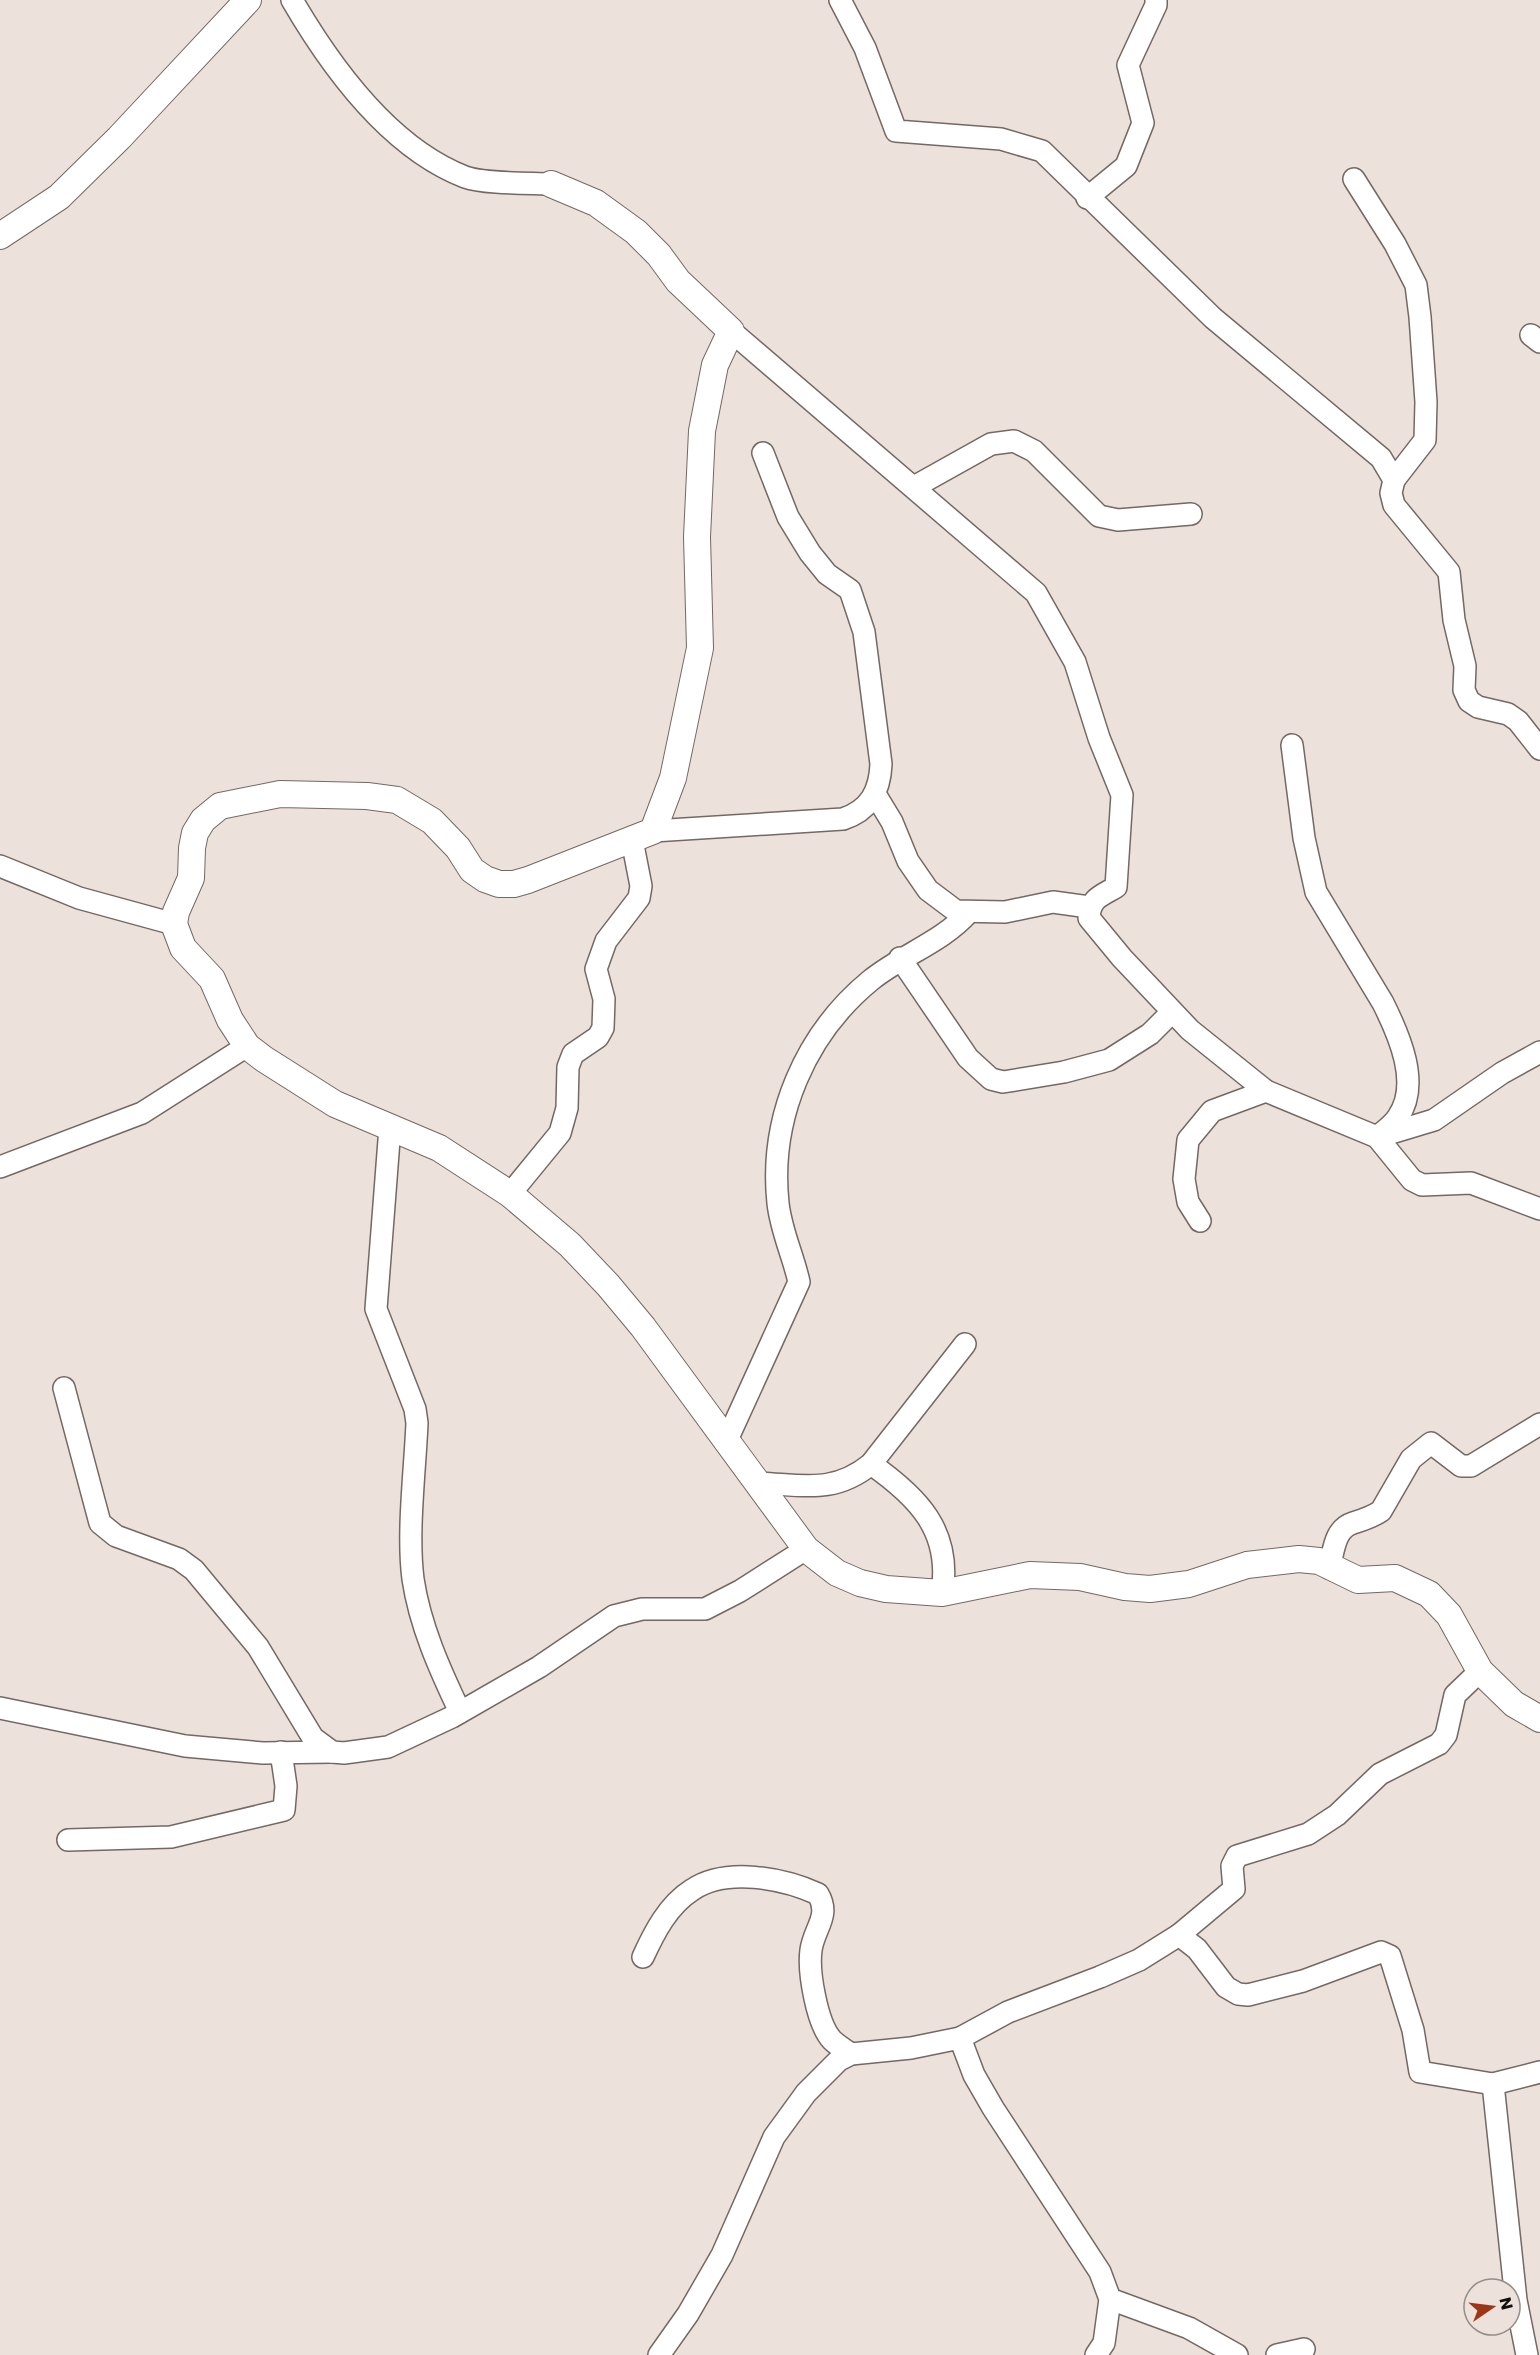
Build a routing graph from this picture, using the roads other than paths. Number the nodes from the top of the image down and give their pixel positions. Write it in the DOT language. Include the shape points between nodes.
graph roads {
  1 [pos="248,0"];
  2 [pos="292,0"];
  3 [pos="840,0"];
  4 [pos="1156,0"];
  5 [pos="1354,179"];
  6 [pos="551,184"];
  7 [pos="1087,198"];
  8 [pos="0,236"];
  9 [pos="731,331"];
  10 [pos="763,453"];
  11 [pos="1394,480"];
  12 [pos="914,487"];
  13 [pos="1191,514"];
  14 [pos="1292,745"];
  15 [pos="1540,749"];
  16 [pos="875,794"];
  17 [pos="643,835"];
  18 [pos="0,866"];
  19 [pos="1089,907"];
  20 [pos="968,913"];
  21 [pos="174,924"];
  22 [pos="900,958"];
  23 [pos="1173,1012"];
  24 [pos="248,1046"];
  25 [pos="1540,1052"];
  26 [pos="1266,1091"];
  27 [pos="390,1127"];
  28 [pos="1377,1137"];
  29 [pos="0,1167"];
  30 [pos="510,1194"];
  31 [pos="1540,1209"];
  32 [pos="1200,1221"];
  33 [pos="965,1344"];
  34 [pos="64,1388"];
  35 [pos="1540,1424"];
  36 [pos="727,1440"];
  37 [pos="871,1464"];
  38 [pos="759,1483"];
  39 [pos="806,1549"];
  40 [pos="1329,1568"];
  41 [pos="942,1593"];
  42 [pos="1480,1671"];
  43 [pos="0,1708"];
  44 [pos="460,1713"];
  45 [pos="1540,1719"];
  46 [pos="281,1752"];
  47 [pos="332,1752"];
  48 [pos="68,1840"];
  49 [pos="1179,1935"];
  50 [pos="643,1957"];
  51 [pos="960,2038"];
  52 [pos="850,2054"];
  53 [pos="1540,2073"];
  54 [pos="1493,2084"];
  55 [pos="1110,2299"];
  56 [pos="1304,2349"];
  57 [pos="659,2355"];
  58 [pos="1096,2355"];
  59 [pos="1237,2355"];
  60 [pos="1276,2355"];
  61 [pos="1527,2355"];
  1 -- 8 [label="street" via="59,197"];
  2 -- 6 [label="street" via="350,86 416,150 466,177"];
  3 -- 7 [label="street" via="865,48 896,131 1001,138 1042,151"];
  4 -- 7 [label="street" via="1128,65 1143,123 1126,166"];
  5 -- 11 [label="street" via="1416,285 1426,402 1425,440"];
  6 -- 9 [label="street" via="596,203 636,232 678,281"];
  7 -- 11 [label="street" via="1213,318 1382,458"];
  9 -- 12 [label="street"];
  9 -- 17 [label="street" via="715,365 702,431 697,537 700,648 673,778"];
  10 -- 16 [label="street" via="788,517 827,574 850,590 864,632 881,764"];
  11 -- 15 [label="street" via="1394,505 1449,572 1454,620 1465,666 1464,690 1469,701 1508,714"];
  12 -- 13 [label="street" via="991,444 1014,441 1034,450 1099,516 1118,520"];
  12 -- 19 [label="street" via="1036,593 1075,662 1122,795 1116,887"];
  14 -- 28 [label="street" via="1304,838 1316,892 1383,1003 1405,1061 1406,1098 1398,1118"];
  16 -- 17 [label="street" via="862,810 843,819"];
  16 -- 20 [label="street" via="908,861 928,890 945,905"];
  17 -- 21 [label="street" via="528,880 499,884 472,870 458,848 432,821 397,800 368,795 280,794 234,801 211,812 195,834 191,878"];
  17 -- 30 [label="street" via="639,898 606,942 596,969 604,999 603,1028 598,1037 573,1054 560,1133"];
  18 -- 21 [label="street" via="79,898"];
  19 -- 20 [label="street" via="1053,902 1005,912"];
  19 -- 23 [label="street" via="1089,918"];
  20 -- 22 [label="street" via="951,931"];
  21 -- 24 [label="street" via="183,948 212,979 230,1020"];
  22 -- 23 [label="street" via="968,1058 991,1079 1003,1082 1109,1060 1150,1034"];
  22 -- 36 [label="street" via="835,1015 808,1055 789,1097 776,1180 782,1227 799,1282"];
  23 -- 26 [label="street"];
  24 -- 27 [label="street" via="335,1104"];
  24 -- 29 [label="street" via="142,1113"];
  25 -- 28 [label="street" via="1434,1120"];
  26 -- 28 [label="street"];
  26 -- 32 [label="street" via="1212,1111 1188,1140 1184,1179 1188,1202"];
  27 -- 30 [label="street" via="439,1148"];
  27 -- 44 [label="street" via="376,1309 415,1408 413,1578 431,1651"];
  28 -- 31 [label="street" via="1412,1180 1422,1185 1471,1183"];
  30 -- 36 [label="street" via="570,1245 608,1285"];
  33 -- 37 [label="street"];
  34 -- 47 [label="street" via="100,1523 116,1536 179,1559 194,1570 258,1647 313,1738"];
  35 -- 40 [label="street" via="1471,1466 1461,1466 1431,1443 1411,1460 1381,1511 1339,1532"];
  36 -- 38 [label="street"];
  37 -- 38 [label="street" via="854,1478 836,1485"];
  37 -- 41 [label="street" via="901,1486 930,1520 943,1551"];
  38 -- 39 [label="street"];
  39 -- 41 [label="street" via="837,1573 860,1583"];
  39 -- 44 [label="street" via="705,1609 642,1609 614,1616"];
  40 -- 41 [label="street" via="1319,1561 1282,1560 1247,1565 1189,1584 1150,1589 1080,1577 1030,1575"];
  40 -- 42 [label="street" via="1358,1580 1395,1578 1429,1594 1449,1615"];
  42 -- 45 [label="street" via="1514,1704"];
  42 -- 49 [label="street" via="1455,1695 1446,1735 1439,1744 1380,1774 1337,1815 1308,1834 1237,1856 1232,1866 1234,1889"];
  43 -- 46 [label="street" via="185,1746"];
  44 -- 47 [label="street" via="388,1747"];
  46 -- 47 [label="street"];
  46 -- 48 [label="street" via="286,1786 284,1810 171,1837"];
  49 -- 51 [label="street" via="1139,1960 1008,2012"];
  49 -- 54 [label="street" via="1197,1949 1226,1987 1248,1995 1303,1981 1381,1952 1390,1956 1413,2030 1420,2072"];
  50 -- 52 [label="street" via="660,1924 700,1885 750,1878 797,1884 818,1894 825,1912 811,1950 815,1998 831,2040"];
  51 -- 52 [label="street"];
  51 -- 55 [label="street" via="974,2075 1095,2264"];
  52 -- 57 [label="street" via="806,2093 774,2137 722,2255"];
  53 -- 54 [label="street"];
  54 -- 61 [label="street" via="1516,2300"];
  55 -- 58 [label="street" via="1104,2343"];
  55 -- 59 [label="street" via="1190,2328"];
  56 -- 60 [label="street"];
}
